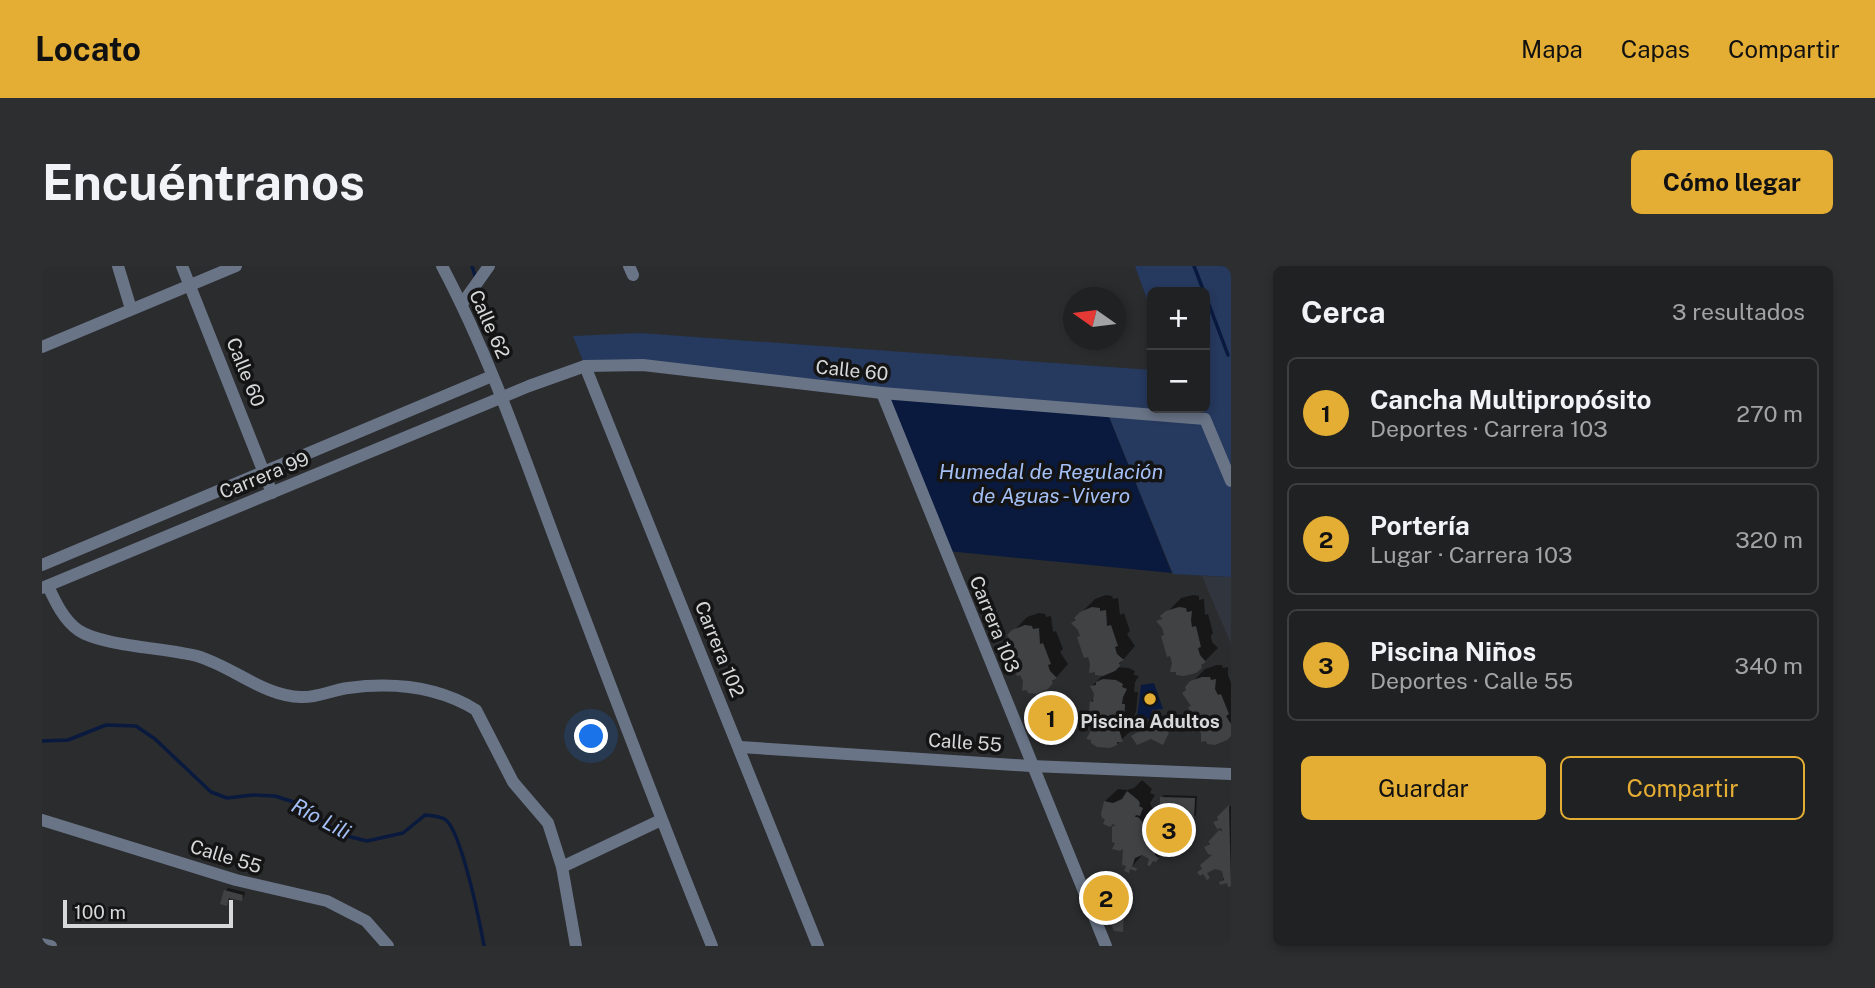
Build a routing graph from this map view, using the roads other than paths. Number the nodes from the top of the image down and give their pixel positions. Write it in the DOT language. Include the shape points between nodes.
graph roads {
  1 [pos="118,266"];
  2 [pos="182,266"];
  3 [pos="236,266"];
  4 [pos="442,266"];
  5 [pos="489,266"];
  6 [pos="190,285"];
  7 [pos="462,304"];
  8 [pos="131,309"];
  9 [pos="42,347"];
  10 [pos="585,366"];
  11 [pos="492,376"];
  12 [pos="882,393"];
  13 [pos="501,399"];
  14 [pos="264,472"];
  15 [pos="1231,481"];
  16 [pos="272,493"];
  17 [pos="42,565"];
  18 [pos="45,587"];
  19 [pos="740,747"];
  20 [pos="1031,766"];
  21 [pos="1231,774"];
  22 [pos="42,820"];
  23 [pos="661,820"];
  24 [pos="562,867"];
  25 [pos="42,944"];
  26 [pos="51,946"];
  27 [pos="388,946"];
  28 [pos="576,946"];
  29 [pos="712,946"];
  30 [pos="818,946"];
  31 [pos="1106,946"];
  1 -- 8 [label="street"];
  2 -- 6 [label="street, Calle 60"];
  3 -- 6 [label="street"];
  4 -- 7 [label="street, Calle 62"];
  5 -- 7 [label="street"];
  6 -- 8 [label="street"];
  6 -- 14 [label="street, Calle 60"];
  7 -- 11 [label="street, Calle 62"];
  8 -- 9 [label="street"];
  10 -- 12 [label="street, Calle 60" via="643,365"];
  10 -- 13 [label="street, Calle 60"];
  10 -- 19 [label="street, Carrera 102"];
  11 -- 13 [label="street, Calle 62"];
  11 -- 14 [label="street, Carrera 99"];
  12 -- 15 [label="street, Calle 60" via="1205,419"];
  12 -- 20 [label="street, Carrera 103"];
  13 -- 16 [label="street, Carrera 99"];
  13 -- 23 [label="street, Calle 62"];
  14 -- 16 [label="street, Calle 60"];
  14 -- 17 [label="street, Carrera 99"];
  16 -- 18 [label="street, Carrera 99"];
  18 -- 24 [label="street" via="79,631 196,656 288,696 304,698 345,688 417,687 466,703 476,710 513,782 548,823"];
  19 -- 20 [label="street, Calle 55"];
  19 -- 30 [label="street, Carrera 102"];
  20 -- 21 [label="street, Calle 55"];
  20 -- 31 [label="street, Carrera 103"];
  22 -- 27 [label="street, Calle 55" via="256,885 327,901 366,920"];
  23 -- 24 [label="street"];
  23 -- 29 [label="street, Calle 62"];
  24 -- 28 [label="street"];
  25 -- 26 [label="street"];
}
